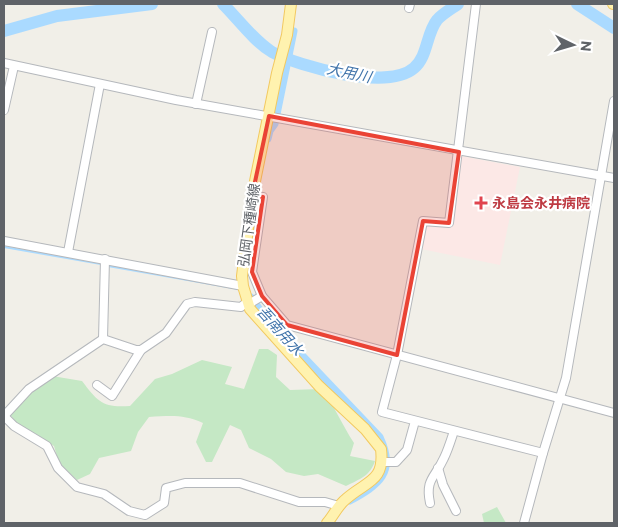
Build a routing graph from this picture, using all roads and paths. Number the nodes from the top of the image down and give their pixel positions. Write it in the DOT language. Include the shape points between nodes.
graph roads {
  1 [pos="291,4"];
  2 [pos="476,4"];
  3 [pos="212,32"];
  4 [pos="4,63"];
  5 [pos="14,66"];
  6 [pos="100,84"];
  7 [pos="614,101"];
  8 [pos="196,104"];
  9 [pos="4,110"];
  10 [pos="271,116"];
  11 [pos="459,152"];
  12 [pos="601,176"];
  13 [pos="614,178"];
  14 [pos="253,196"];
  15 [pos="4,241"];
  16 [pos="68,252"];
  17 [pos="105,259"];
  18 [pos="261,296"];
  19 [pos="247,298"];
  20 [pos="103,339"];
  21 [pos="141,350"];
  22 [pos="397,355"];
  23 [pos="97,385"];
  24 [pos="559,399"];
  25 [pos="614,413"];
  26 [pos="4,417"];
  27 [pos="415,422"];
  28 [pos="454,431"];
  29 [pos="543,453"];
  30 [pos="386,463"];
  31 [pos="438,468"];
  32 [pos="430,503"];
  33 [pos="339,506"];
  34 [pos="456,511"];
  35 [pos="327,523"];
  36 [pos="524,523"];
  1 -- 10 [label="main road, 弘岡下種崎線"];
  2 -- 11 [label="street"];
  3 -- 8 [label="street"];
  4 -- 5 [label="street"];
  5 -- 6 [label="street"];
  5 -- 9 [label="street"];
  6 -- 8 [label="street"];
  6 -- 16 [label="street"];
  7 -- 12 [label="street"];
  8 -- 10 [label="street"];
  10 -- 11 [label="street"];
  10 -- 14 [label="main road, 弘岡下種崎線"];
  11 -- 12 [label="street"];
  11 -- 22 [label="street" via="449,223 423,221"];
  12 -- 13 [label="street"];
  12 -- 24 [label="street" via="566,378"];
  14 -- 18 [label="street" via="263,197 252,272"];
  14 -- 19 [label="main road, 弘岡下種崎線" via="246,230"];
  15 -- 16 [label="street"];
  16 -- 17 [label="street"];
  17 -- 19 [label="street"];
  17 -- 20 [label="street"];
  18 -- 19 [label="street"];
  18 -- 22 [label="street" via="287,325"];
  19 -- 21 [label="street" via="241,307 187,304 166,333"];
  19 -- 30 [label="main road" via="250,309 320,386 376,441"];
  20 -- 21 [label="street"];
  20 -- 26 [label="street" via="28,389"];
  21 -- 23 [label="street" via="112,396"];
  22 -- 24 [label="street"];
  22 -- 27 [label="street" via="382,412"];
  24 -- 25 [label="street"];
  24 -- 29 [label="street"];
  26 -- 33 [label="street" via="47,446 58,468 77,486 104,494 128,511 145,516 164,503 166,488 185,483 240,483 300,502 325,502"];
  27 -- 28 [label="street"];
  27 -- 30 [label="street" via="407,450 396,462"];
  28 -- 29 [label="street"];
  28 -- 31 [label="street"];
  29 -- 36 [label="street"];
  30 -- 33 [label="main road" via="373,480"];
  31 -- 32 [label="street" via="427,489"];
  31 -- 34 [label="street"];
  33 -- 35 [label="main road"];
}
